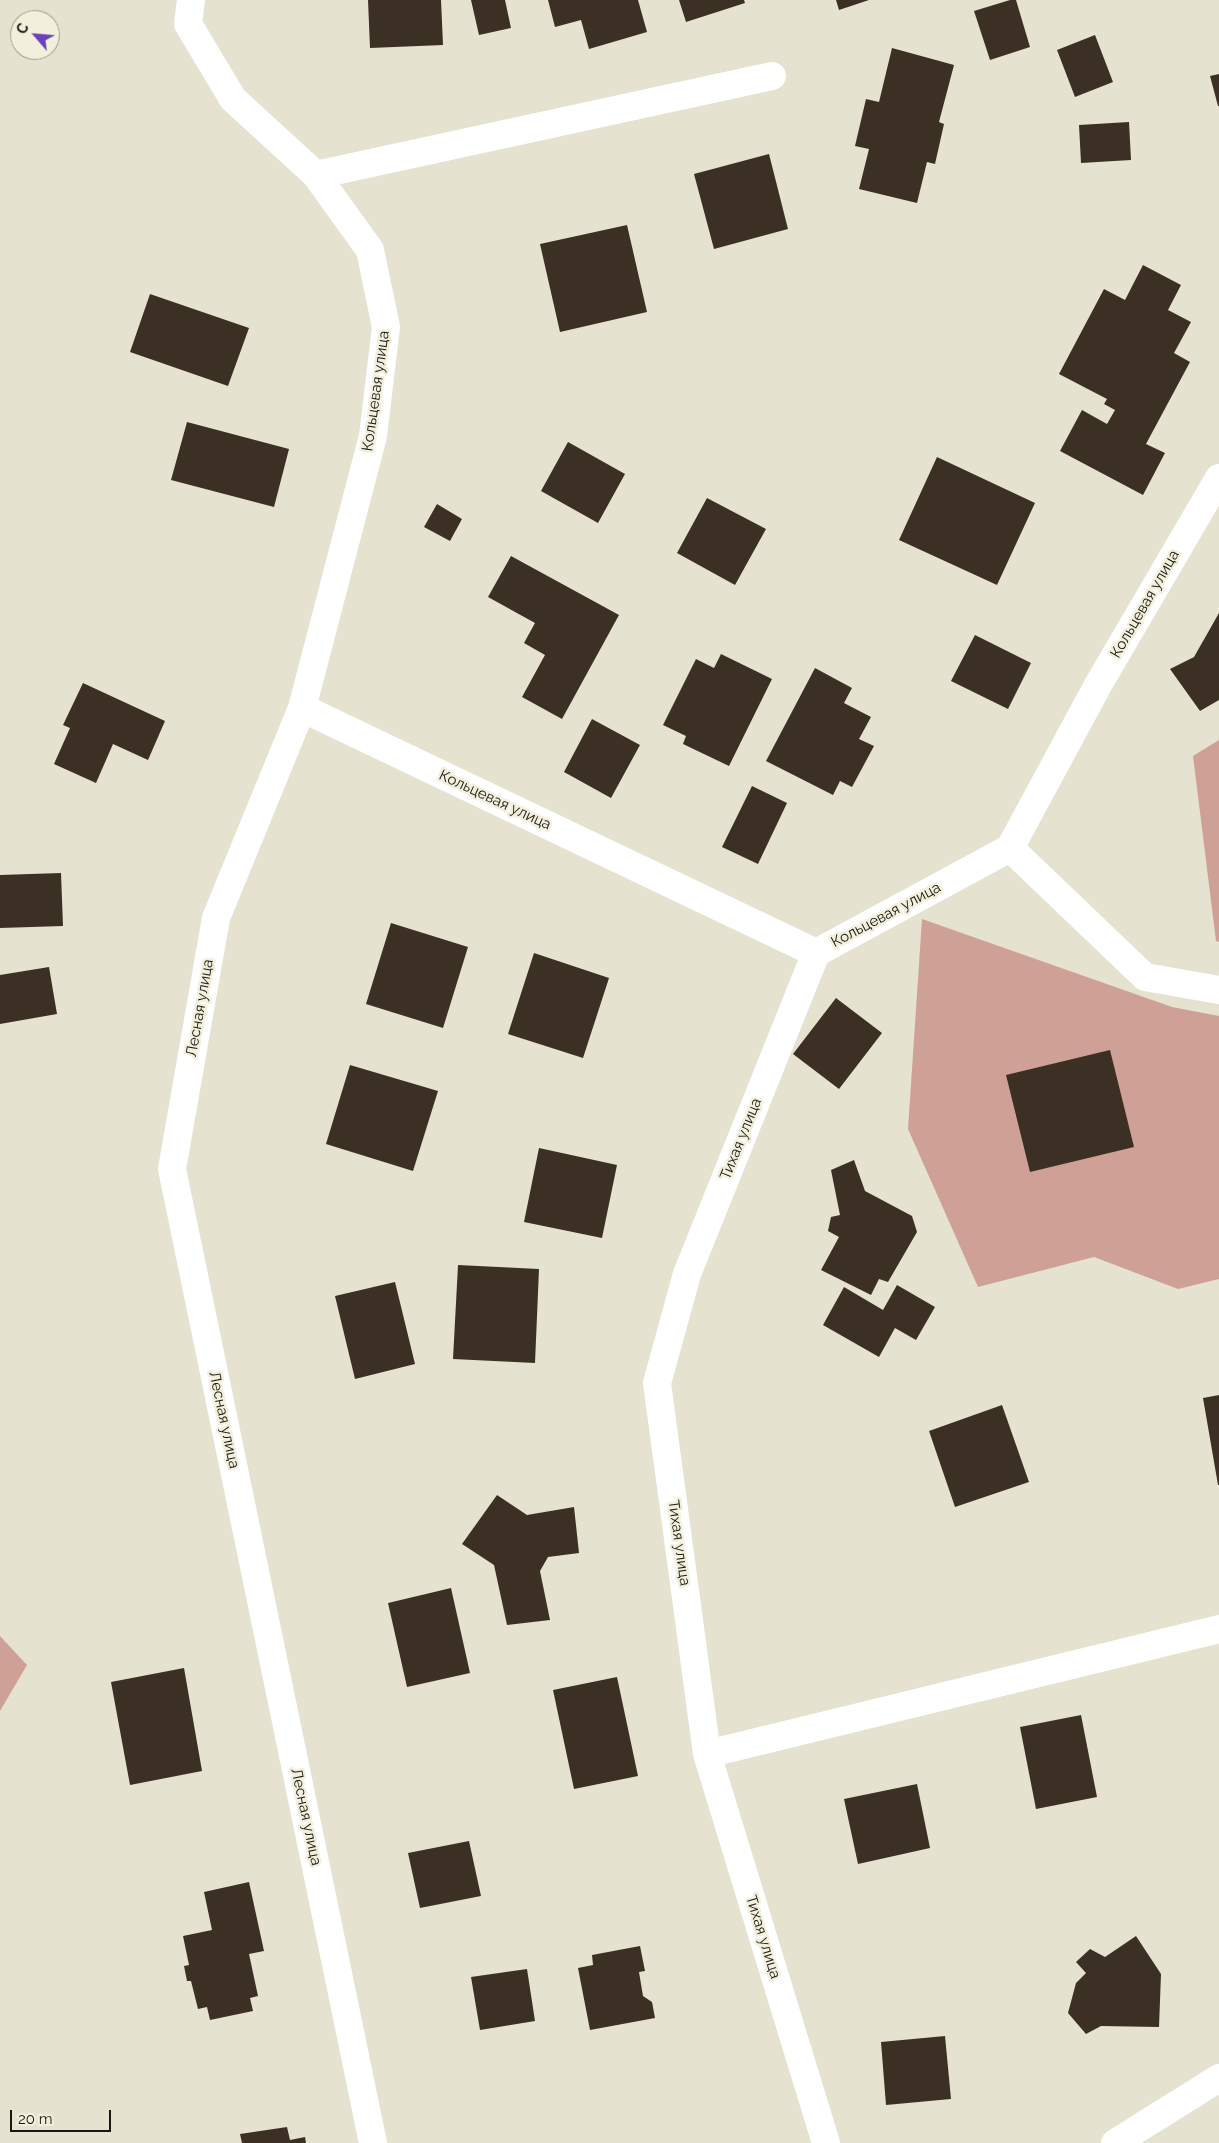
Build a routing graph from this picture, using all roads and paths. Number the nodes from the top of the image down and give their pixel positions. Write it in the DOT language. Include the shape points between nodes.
graph roads {
  1 [pos="191,0"];
  2 [pos="772,76"];
  3 [pos="316,175"];
  4 [pos="1219,478"];
  5 [pos="302,708"];
  6 [pos="1010,848"];
  7 [pos="816,953"];
  8 [pos="1219,990"];
  9 [pos="1219,1629"];
  10 [pos="707,1754"];
  11 [pos="1219,2078"];
  12 [pos="374,2143"];
  13 [pos="826,2143"];
  14 [pos="1114,2143"];
  1 -- 3 [label="street, Кольцевая улица" via="188,24 233,99"];
  2 -- 3 [label="street"];
  3 -- 5 [label="street, Кольцевая улица" via="370,250 386,327 373,436"];
  4 -- 6 [label="street, Кольцевая улица" via="1098,685"];
  5 -- 7 [label="street, Кольцевая улица"];
  5 -- 12 [label="street, Лесная улица" via="216,918 172,1169"];
  6 -- 7 [label="street, Кольцевая улица"];
  6 -- 8 [label="street" via="1145,977"];
  7 -- 10 [label="street, Тихая улица" via="687,1274 657,1383"];
  9 -- 10 [label="street"];
  10 -- 13 [label="street, Тихая улица"];
  11 -- 14 [label="street"];
}
